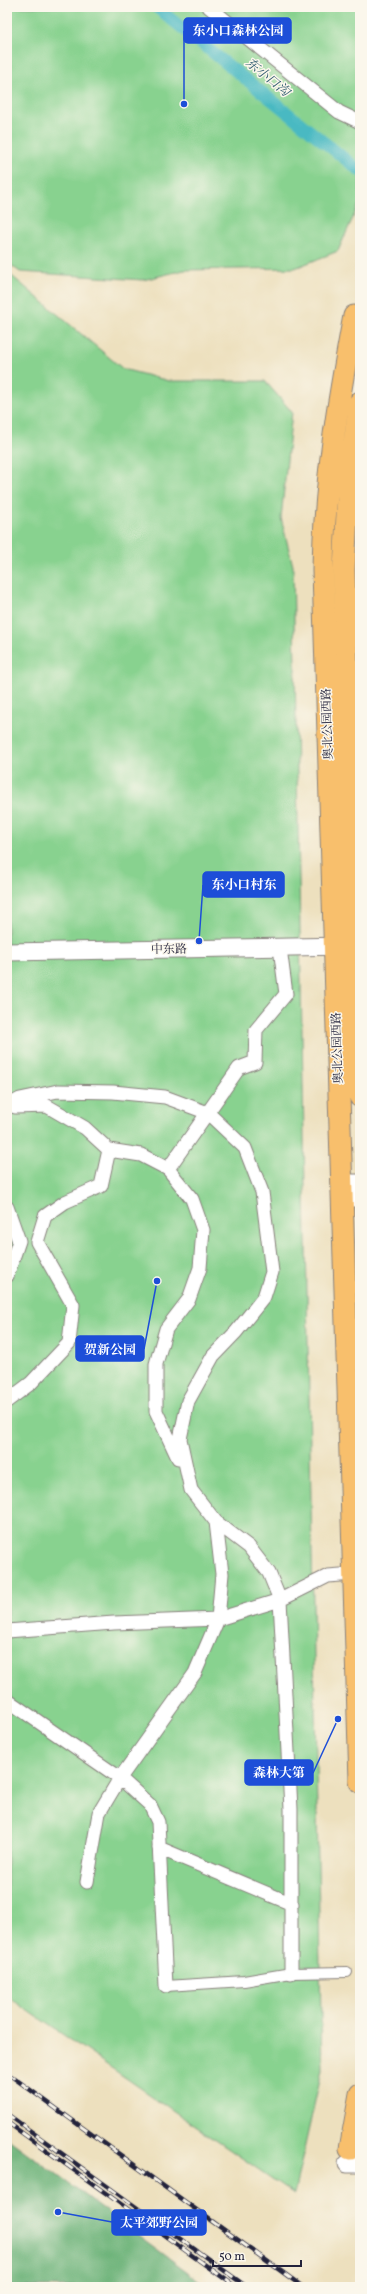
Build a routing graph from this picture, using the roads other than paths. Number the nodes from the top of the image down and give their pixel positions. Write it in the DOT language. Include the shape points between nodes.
graph roads {
  1 [pos="209,7"];
  2 [pos="360,122"];
  3 [pos="354,316"];
  4 [pos="360,402"];
  5 [pos="323,531"];
  6 [pos="352,531"];
  7 [pos="355,946"];
  8 [pos="334,947"];
  9 [pos="280,948"];
  10 [pos="7,952"];
  11 [pos="360,1097"];
  12 [pos="7,1106"];
  13 [pos="208,1113"];
  14 [pos="109,1150"];
  15 [pos="168,1169"];
  16 [pos="351,1191"];
  17 [pos="7,1207"];
  18 [pos="7,1276"];
  19 [pos="7,1401"];
  20 [pos="191,1490"];
  21 [pos="216,1522"];
  22 [pos="354,1574"];
  23 [pos="280,1600"];
  24 [pos="218,1619"];
  25 [pos="7,1631"];
  26 [pos="7,1700"];
  27 [pos="120,1778"];
  28 [pos="360,1782"];
  29 [pos="159,1848"];
  30 [pos="87,1882"];
  31 [pos="292,1904"];
  32 [pos="347,1972"];
  33 [pos="291,1973"];
  34 [pos="166,1986"];
  35 [pos="360,2094"];
  36 [pos="358,2119"];
  37 [pos="354,2159"];
  1 -- 2 [label="street" via="339,112"];
  3 -- 5 [label="main road, 奥北公园西路" via="335,419"];
  4 -- 6 [label="main road, 奥北公园西路" via="352,449"];
  5 -- 6 [label="street"];
  5 -- 8 [label="main road, 奥北公园西路"];
  6 -- 7 [label="main road, 奥北公园西路" via="344,608"];
  7 -- 8 [label="street, 中东路"];
  7 -- 11 [label="main road, 奥北公园西路"];
  8 -- 9 [label="street, 中东路"];
  8 -- 16 [label="main road, 奥北公园西路"];
  9 -- 10 [label="street, 中东路"];
  9 -- 13 [label="street" via="286,994 256,1030 255,1062 239,1068"];
  12 -- 13 [label="street" via="20,1099 58,1091 114,1092 165,1097"];
  12 -- 14 [label="street" via="46,1106 85,1128"];
  13 -- 15 [label="street"];
  13 -- 20 [label="street" via="245,1148 262,1192 272,1272 264,1297 213,1356 188,1401 180,1439"];
  14 -- 15 [label="street" via="141,1155"];
  14 -- 19 [label="street" via="101,1186 66,1202 44,1216 37,1242 73,1305 69,1343 31,1383"];
  15 -- 20 [label="street" via="192,1199 203,1230 200,1268 189,1299 166,1329 156,1364 156,1412"];
  16 -- 22 [label="main road, 奥北公园西路"];
  17 -- 18 [label="street" via="19,1241"];
  20 -- 21 [label="street"];
  21 -- 23 [label="street" via="249,1547 269,1573"];
  21 -- 24 [label="street" via="222,1574"];
  22 -- 23 [label="street" via="328,1576"];
  22 -- 28 [label="main road, 奥北公园西路"];
  23 -- 24 [label="street"];
  23 -- 31 [label="street" via="291,1809"];
  24 -- 25 [label="street"];
  24 -- 27 [label="street" via="196,1673"];
  26 -- 27 [label="street"];
  27 -- 29 [label="street" via="150,1805 158,1822"];
  27 -- 30 [label="street" via="99,1813"];
  29 -- 31 [label="street"];
  29 -- 34 [label="street"];
  31 -- 33 [label="street"];
  32 -- 33 [label="street"];
  33 -- 34 [label="street" via="244,1981"];
  35 -- 36 [label="main road"];
  36 -- 37 [label="main road"];
}
